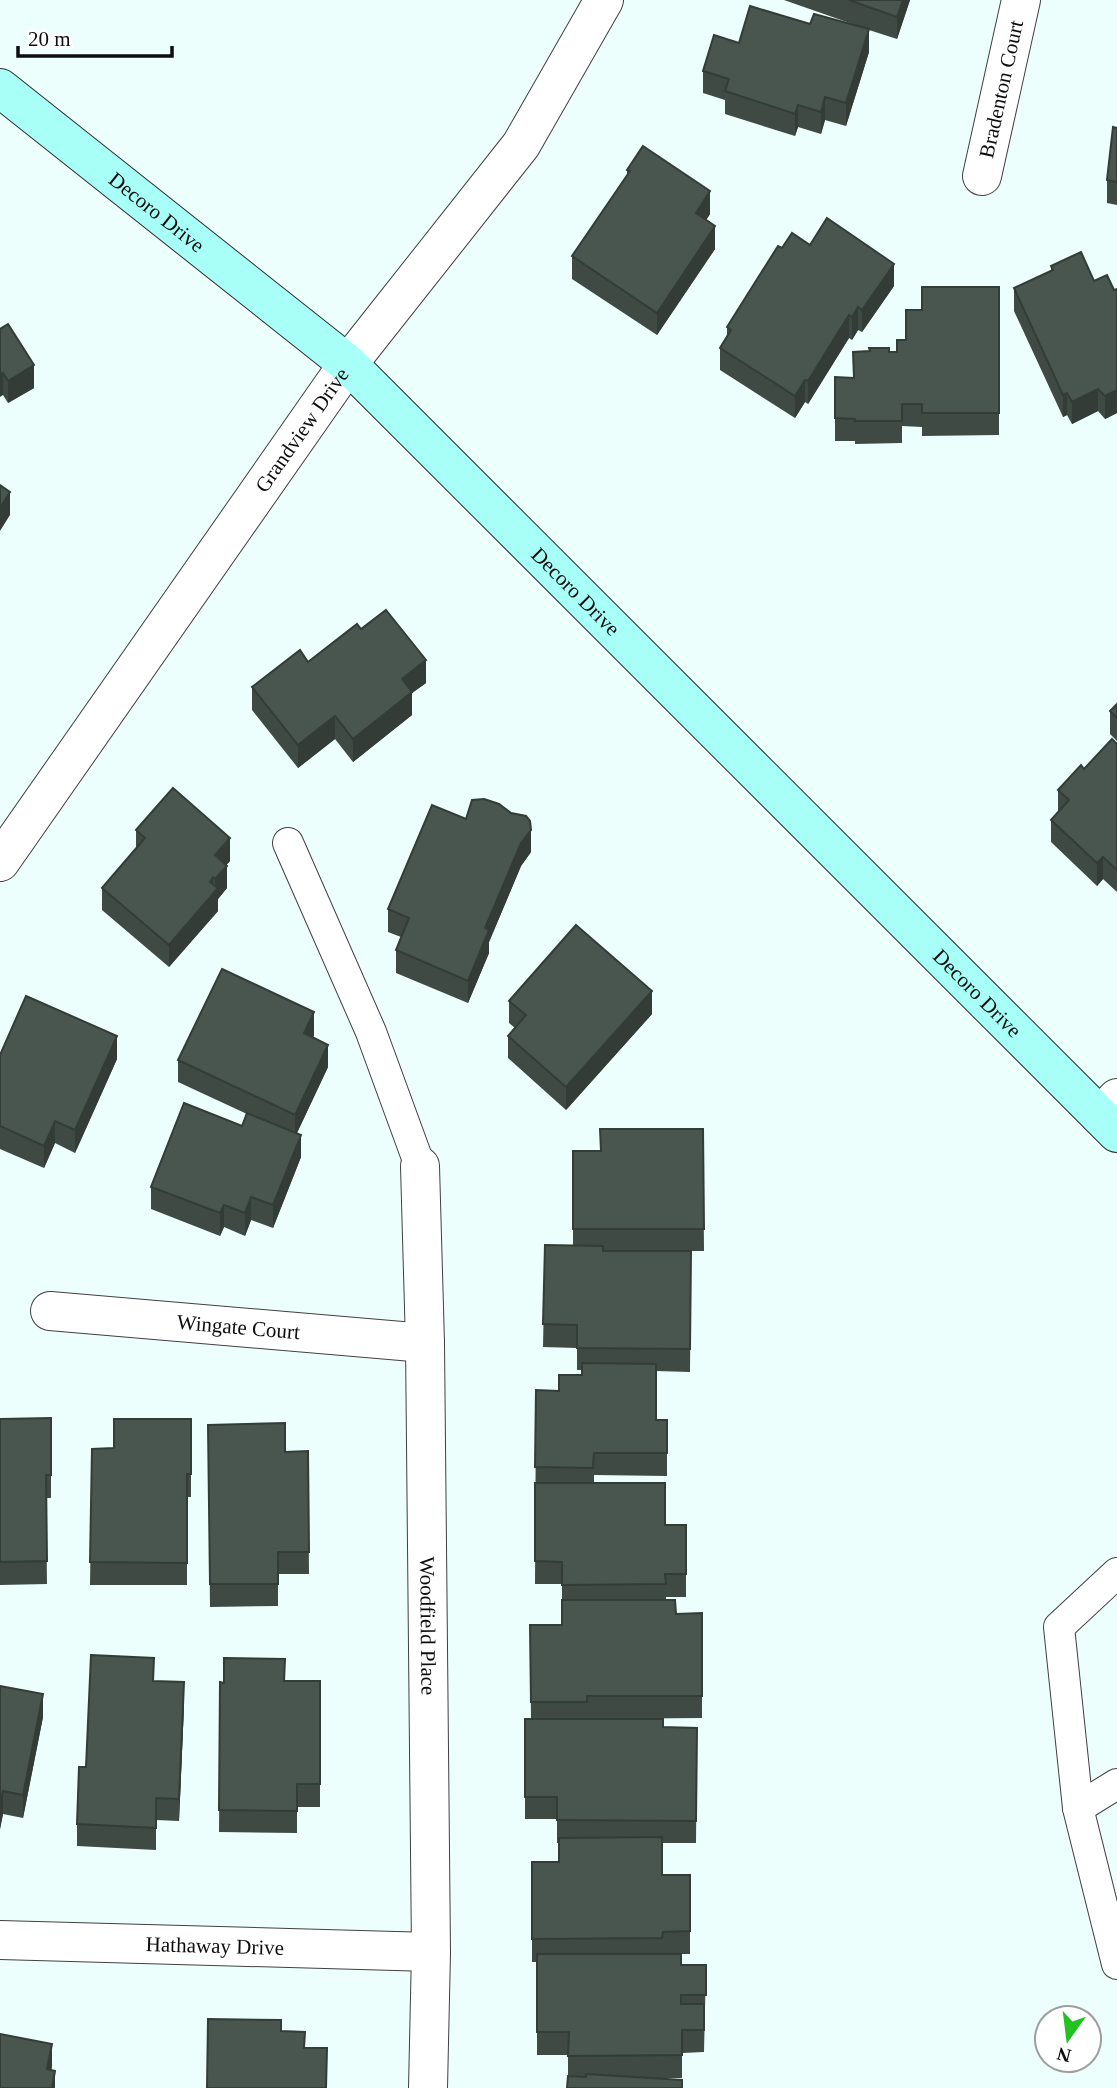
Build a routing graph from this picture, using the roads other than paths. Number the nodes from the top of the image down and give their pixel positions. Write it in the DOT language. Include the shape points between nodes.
graph roads {
  1 [pos="604,0"];
  2 [pos="1021,0"];
  3 [pos="0,88"];
  4 [pos="982,176"];
  5 [pos="348,365"];
  6 [pos="288,843"];
  7 [pos="0,862"];
  8 [pos="1111,1115"];
  9 [pos="420,1166"];
  10 [pos="50,1311"];
  11 [pos="425,1343"];
  12 [pos="1117,1573"];
  13 [pos="1117,1784"];
  14 [pos="1078,1808"];
  15 [pos="0,1940"];
  16 [pos="431,1952"];
  17 [pos="1117,1964"];
  18 [pos="428,2088"];
  1 -- 5 [label="street, Grandview Drive" via="521,145"];
  2 -- 4 [label="street, Bradenton Court"];
  3 -- 5 [label="main road, Decoro Drive"];
  5 -- 7 [label="street, Grandview Drive"];
  5 -- 8 [label="main road, Decoro Drive"];
  6 -- 9 [label="lane" via="371,1032"];
  9 -- 11 [label="street, Woodfield Place"];
  10 -- 11 [label="street, Wingate Court"];
  11 -- 16 [label="street, Woodfield Place"];
  12 -- 14 [label="lane" via="1059,1627"];
  13 -- 14 [label="lane"];
  14 -- 17 [label="lane"];
  15 -- 16 [label="street, Hathaway Drive"];
  16 -- 18 [label="street, Woodfield Place"];
}
